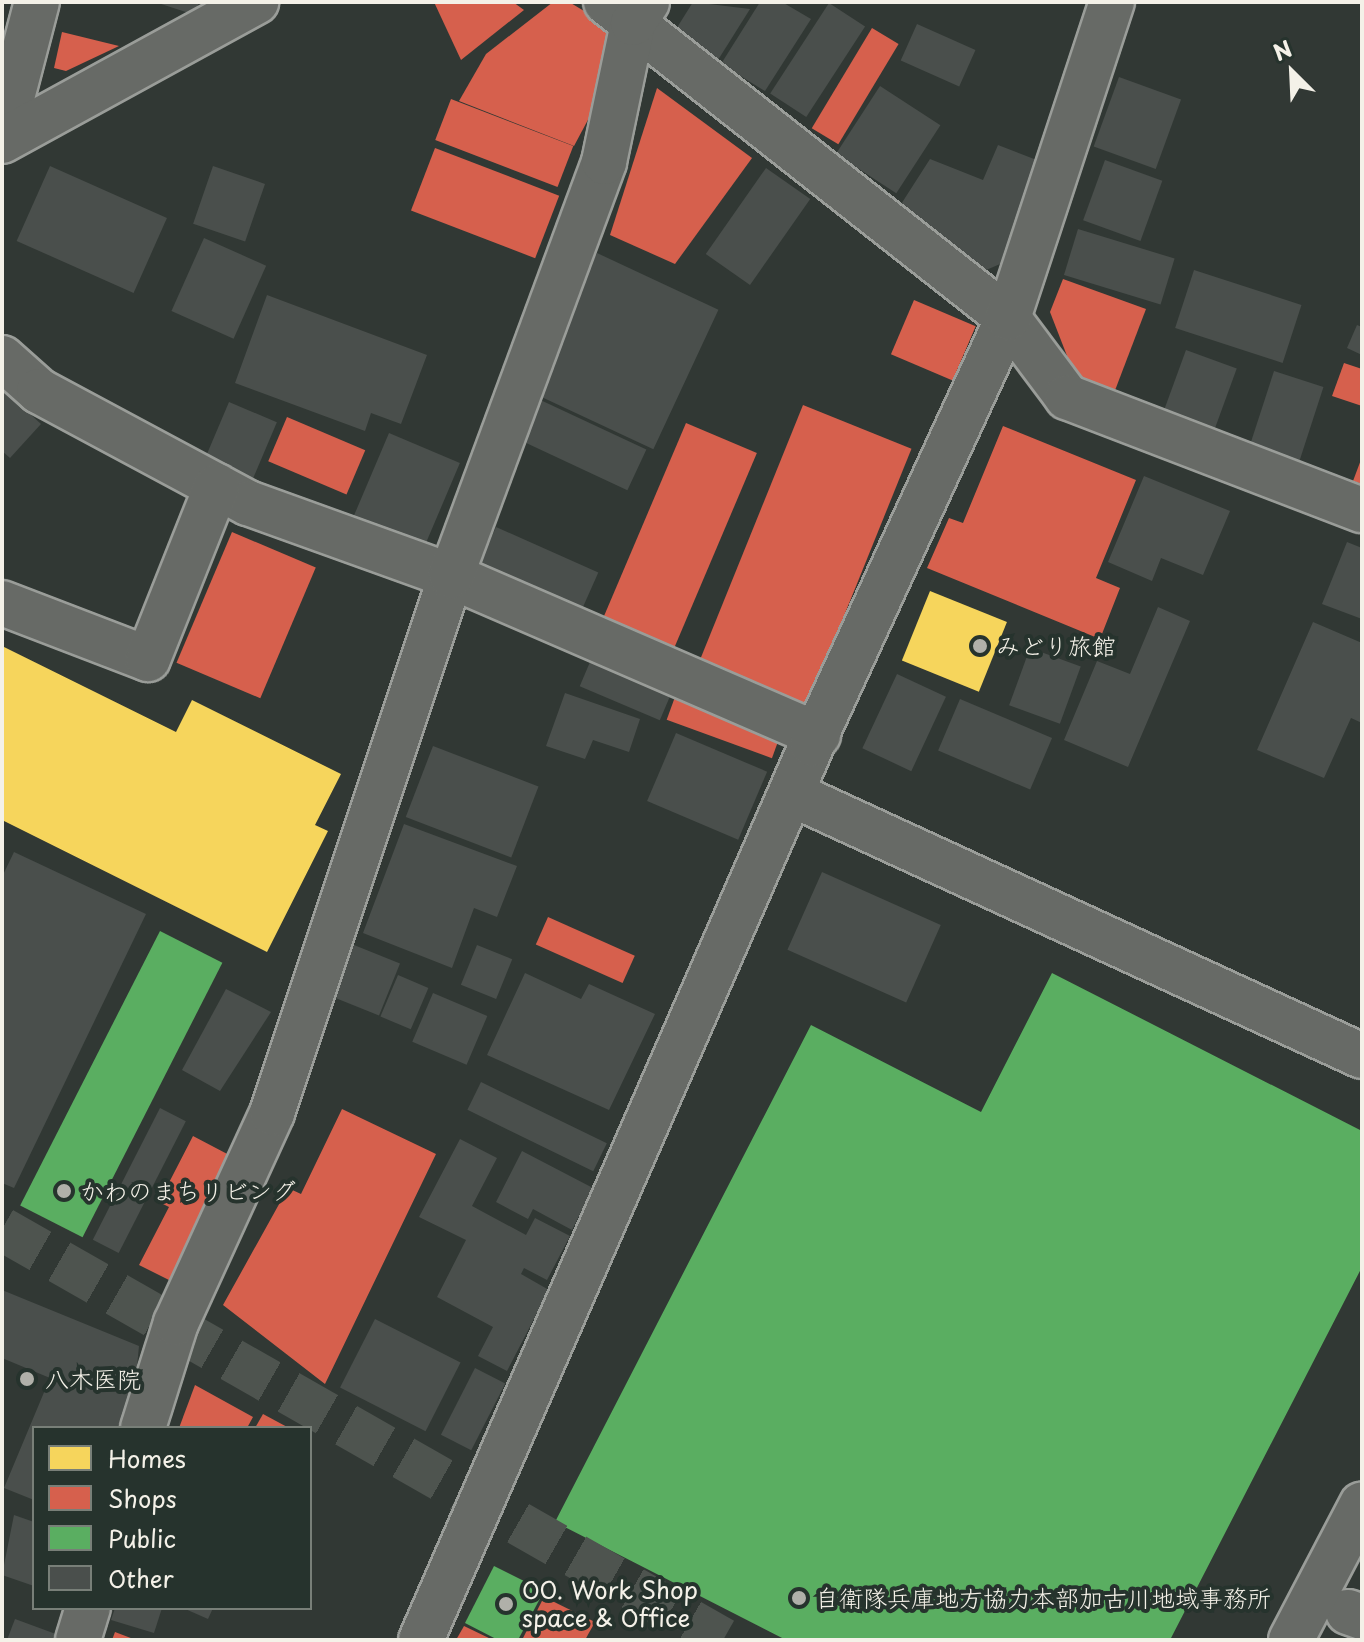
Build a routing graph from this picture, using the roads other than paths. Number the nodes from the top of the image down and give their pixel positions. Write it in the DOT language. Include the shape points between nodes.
graph roads {
  1 [pos="37,2"];
  2 [pos="256,2"];
  3 [pos="1112,2"];
  4 [pos="629,9"];
  5 [pos="2,138"];
  6 [pos="1008,318"];
  7 [pos="2,358"];
  8 [pos="217,486"];
  9 [pos="1362,510"];
  10 [pos="451,576"];
  11 [pos="2,603"];
  12 [pos="818,735"];
  13 [pos="792,794"];
  14 [pos="1362,1056"];
  15 [pos="144,1426"];
  16 [pos="1362,1504"];
  17 [pos="87,1610"];
  18 [pos="78,1640"];
  19 [pos="421,1640"];
  20 [pos="1291,1640"];
  1 -- 5 [label="street"];
  2 -- 5 [label="street"];
  3 -- 6 [label="street"];
  4 -- 6 [label="street"];
  4 -- 10 [label="street" via="604,162"];
  6 -- 9 [label="street" via="1067,397"];
  6 -- 12 [label="street"];
  7 -- 8 [label="street" via="39,391"];
  8 -- 10 [label="street"];
  8 -- 11 [label="street" via="148,659"];
  10 -- 12 [label="street"];
  10 -- 15 [label="street" via="272,1113 176,1323"];
  12 -- 13 [label="street"];
  13 -- 14 [label="street"];
  13 -- 19 [label="street"];
  16 -- 20 [label="street"];
  17 -- 18 [label="street"];
}
